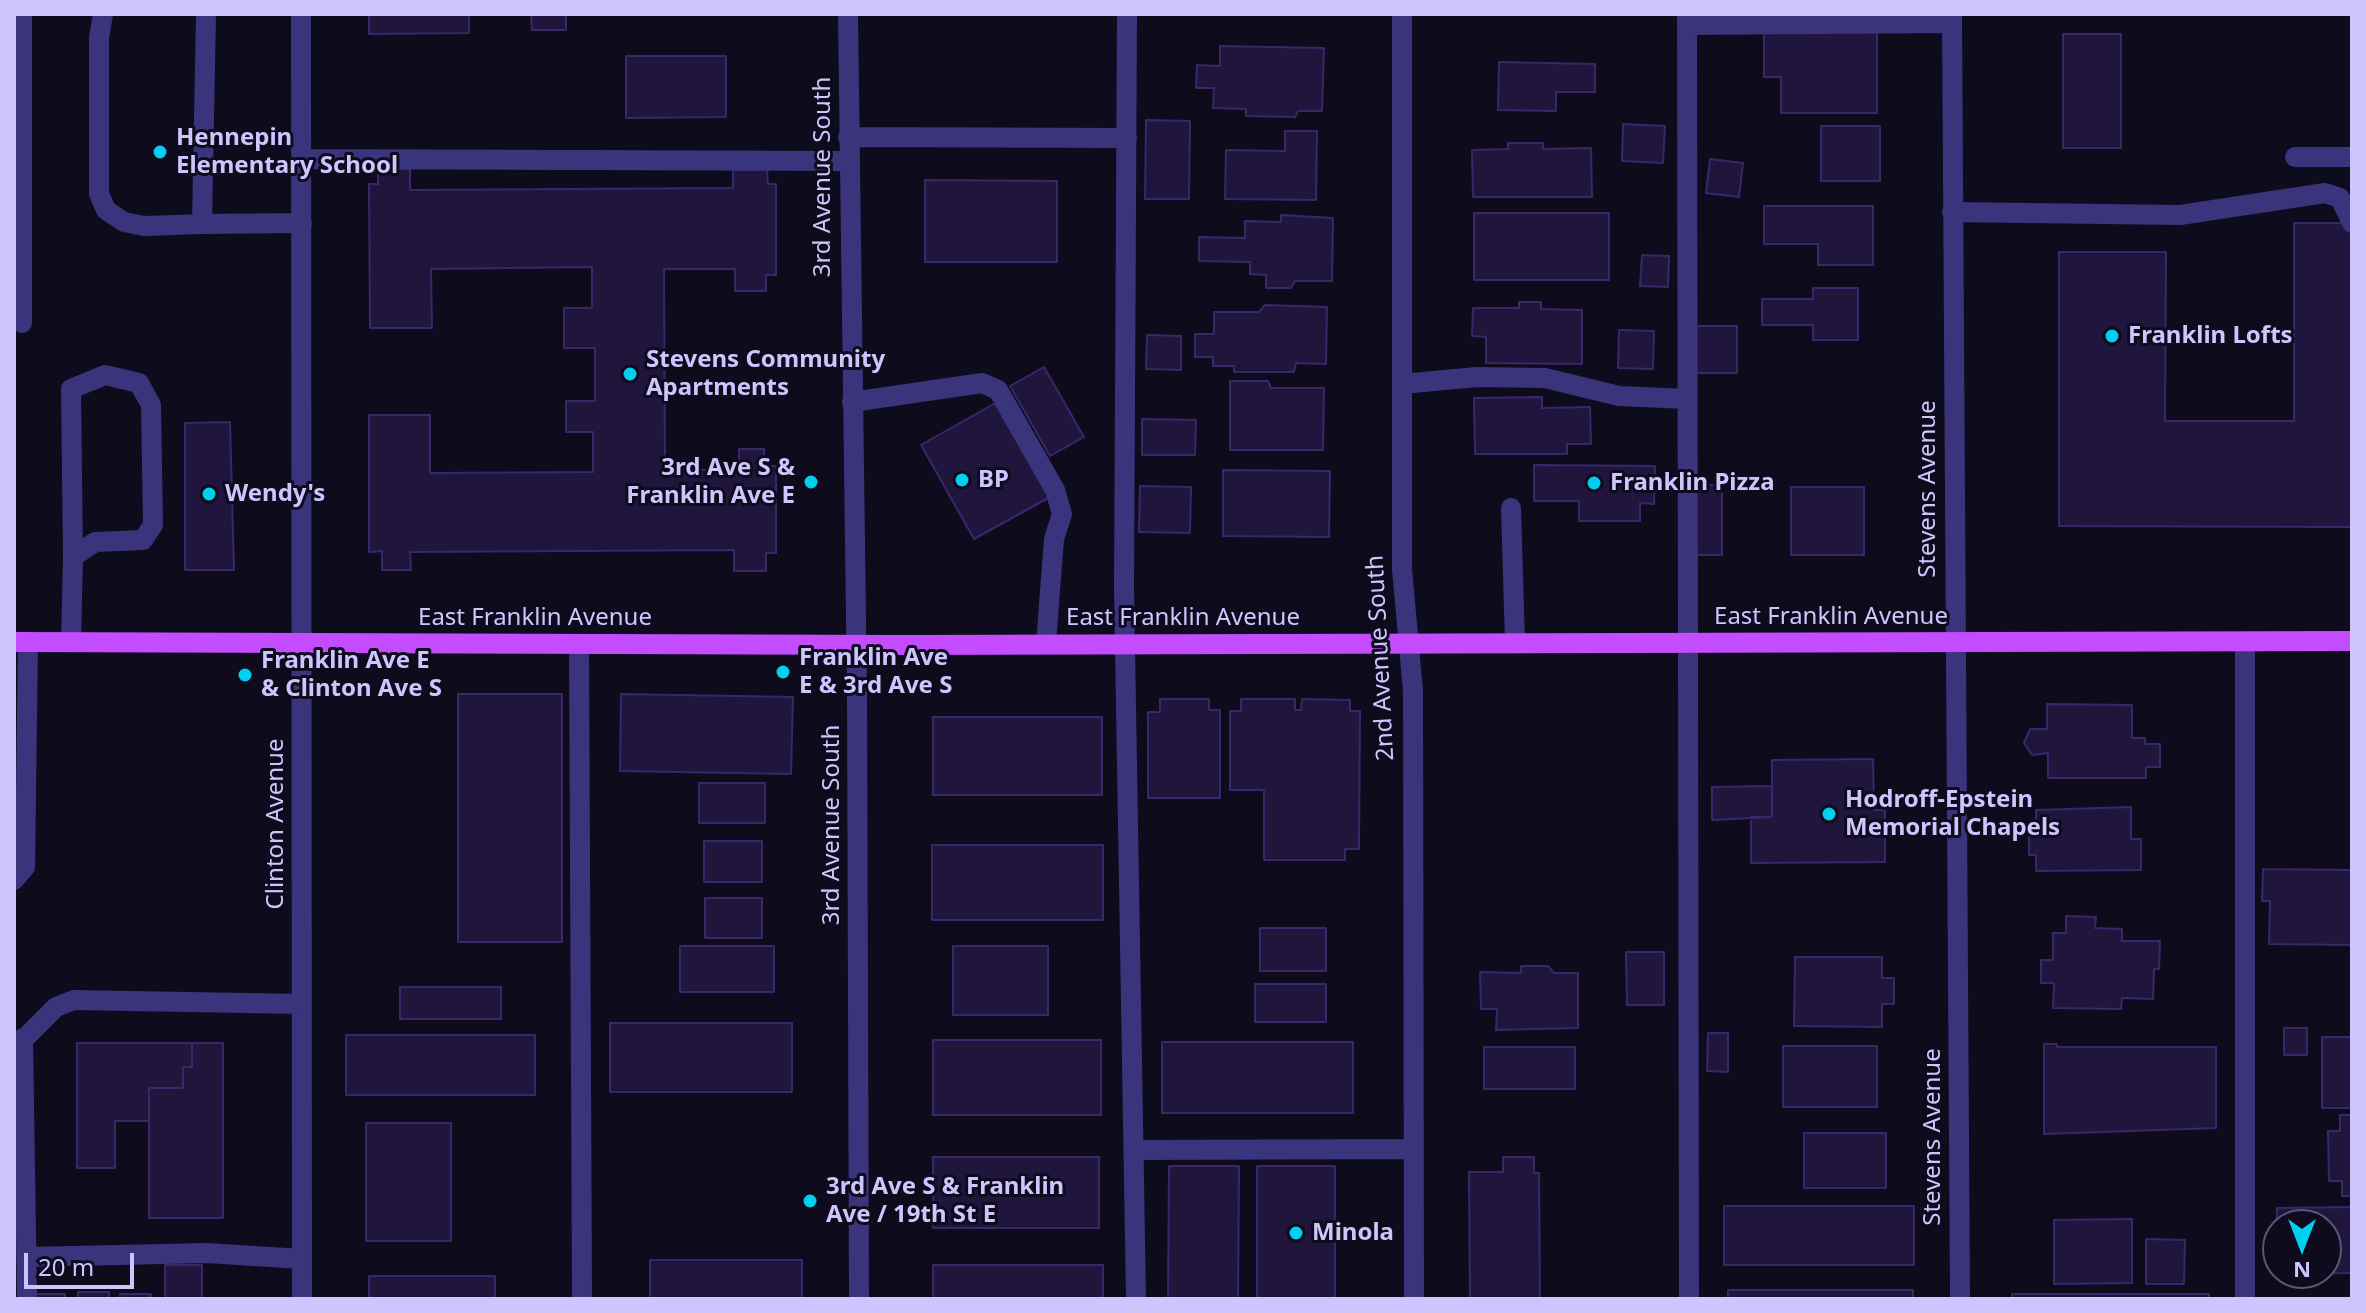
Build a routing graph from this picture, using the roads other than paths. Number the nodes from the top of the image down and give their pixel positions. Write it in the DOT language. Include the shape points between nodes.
graph roads {
  1 [pos="22,14"];
  2 [pos="103,14"];
  3 [pos="206,14"];
  4 [pos="301,14"];
  5 [pos="848,14"];
  6 [pos="1127,14"];
  7 [pos="1402,14"];
  8 [pos="1952,18"];
  9 [pos="1687,20"];
  10 [pos="848,137"];
  11 [pos="1127,138"];
  12 [pos="2295,157"];
  13 [pos="2352,157"];
  14 [pos="302,159"];
  15 [pos="847,161"];
  16 [pos="1952,212"];
  17 [pos="302,223"];
  18 [pos="2352,223"];
  19 [pos="202,224"];
  20 [pos="22,323"];
  21 [pos="1402,384"];
  22 [pos="1687,399"];
  23 [pos="852,402"];
  24 [pos="1511,508"];
  25 [pos="73,557"];
  26 [pos="2352,641"];
  27 [pos="21,642"];
  28 [pos="71,642"];
  29 [pos="2245,642"];
  30 [pos="302,643"];
  31 [pos="1410,643"];
  32 [pos="1515,643"];
  33 [pos="1687,643"];
  34 [pos="579,644"];
  35 [pos="1046,644"];
  36 [pos="1126,644"];
  37 [pos="1957,644"];
  38 [pos="857,645"];
  39 [pos="14,880"];
  40 [pos="302,1004"];
  41 [pos="19,1043"];
  42 [pos="1414,1149"];
  43 [pos="1134,1150"];
  44 [pos="27,1257"];
  45 [pos="302,1259"];
  46 [pos="27,1299"];
  47 [pos="302,1299"];
  48 [pos="582,1299"];
  49 [pos="859,1299"];
  50 [pos="1136,1299"];
  51 [pos="1414,1299"];
  52 [pos="1689,1299"];
  53 [pos="1960,1299"];
  54 [pos="2245,1299"];
  1 -- 20 [label="street"];
  2 -- 19 [label="street" via="99,194 106,210 124,222 144,226"];
  3 -- 19 [label="street"];
  4 -- 14 [label="street, Clinton Avenue"];
  5 -- 10 [label="street, 3rd Avenue South"];
  6 -- 11 [label="street"];
  7 -- 21 [label="street, 2nd Avenue South"];
  8 -- 9 [label="street"];
  8 -- 16 [label="street, Stevens Avenue"];
  9 -- 22 [label="street"];
  10 -- 11 [label="street"];
  10 -- 15 [label="street, 3rd Avenue South"];
  11 -- 36 [label="street"];
  12 -- 13 [label="street"];
  14 -- 15 [label="street"];
  14 -- 17 [label="street, Clinton Avenue"];
  15 -- 23 [label="street, 3rd Avenue South"];
  16 -- 18 [label="street" via="2180,215 2325,193 2340,198"];
  16 -- 37 [label="street, Stevens Avenue"];
  17 -- 19 [label="street"];
  17 -- 30 [label="street, Clinton Avenue"];
  21 -- 22 [label="street" via="1545,378 1619,396"];
  21 -- 31 [label="street, 2nd Avenue South" via="1402,569"];
  22 -- 33 [label="street"];
  23 -- 35 [label="street" via="982,383 998,390 1055,490 1062,514 1054,539"];
  23 -- 38 [label="street, 3rd Avenue South"];
  24 -- 32 [label="street"];
  25 -- 25 [label="street" via="95,542 143,540 153,525 151,405 139,383 105,375 71,389"];
  25 -- 28 [label="street"];
  26 -- 29 [label="main road, East Franklin Avenue"];
  27 -- 28 [label="main road, East Franklin Avenue"];
  27 -- 39 [label="street" via="25,867"];
  28 -- 30 [label="main road, East Franklin Avenue"];
  29 -- 37 [label="main road, East Franklin Avenue"];
  29 -- 54 [label="street"];
  30 -- 34 [label="main road, East Franklin Avenue"];
  30 -- 40 [label="street, Clinton Avenue"];
  31 -- 32 [label="main road, East Franklin Avenue"];
  31 -- 36 [label="main road, East Franklin Avenue"];
  31 -- 42 [label="street, 2nd Avenue South"];
  32 -- 33 [label="main road, East Franklin Avenue"];
  33 -- 37 [label="main road, East Franklin Avenue"];
  33 -- 52 [label="street"];
  34 -- 38 [label="main road, East Franklin Avenue"];
  34 -- 48 [label="street"];
  35 -- 36 [label="main road, East Franklin Avenue"];
  35 -- 38 [label="main road, East Franklin Avenue"];
  36 -- 43 [label="street"];
  37 -- 53 [label="street, Stevens Avenue"];
  38 -- 49 [label="street, 3rd Avenue South"];
  40 -- 41 [label="street" via="74,1000 56,1007"];
  40 -- 45 [label="street, Clinton Avenue"];
  41 -- 44 [label="street"];
  42 -- 43 [label="street"];
  42 -- 51 [label="street, 2nd Avenue South"];
  43 -- 50 [label="street"];
  44 -- 45 [label="street" via="207,1253"];
  44 -- 46 [label="street"];
  45 -- 47 [label="street, Clinton Avenue"];
}
